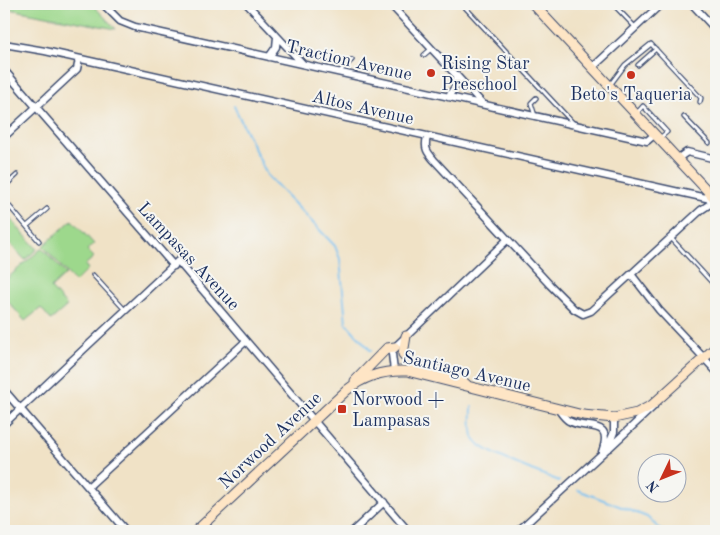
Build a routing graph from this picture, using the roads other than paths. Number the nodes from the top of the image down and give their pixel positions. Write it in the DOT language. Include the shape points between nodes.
graph roads {
  1 [pos="103,4"];
  2 [pos="247,4"];
  3 [pos="390,4"];
  4 [pos="462,4"];
  5 [pos="533,4"];
  6 [pos="614,4"];
  7 [pos="661,4"];
  8 [pos="692,4"];
  9 [pos="636,28"];
  10 [pos="716,30"];
  11 [pos="277,37"];
  12 [pos="4,44"];
  13 [pos="431,49"];
  14 [pos="656,49"];
  15 [pos="424,55"];
  16 [pos="269,57"];
  17 [pos="80,59"];
  18 [pos="352,60"];
  19 [pos="304,65"];
  20 [pos="638,65"];
  21 [pos="592,68"];
  22 [pos="4,70"];
  23 [pos="339,72"];
  24 [pos="456,75"];
  25 [pos="609,86"];
  26 [pos="448,97"];
  27 [pos="536,98"];
  28 [pos="701,100"];
  29 [pos="484,105"];
  30 [pos="36,107"];
  31 [pos="636,114"];
  32 [pos="535,117"];
  33 [pos="684,117"];
  34 [pos="575,126"];
  35 [pos="4,137"];
  36 [pos="426,137"];
  37 [pos="656,137"];
  38 [pos="709,143"];
  39 [pos="677,159"];
  40 [pos="716,159"];
  41 [pos="16,175"];
  42 [pos="4,187"];
  43 [pos="4,200"];
  44 [pos="716,200"];
  45 [pos="47,209"];
  46 [pos="27,226"];
  47 [pos="670,238"];
  48 [pos="507,240"];
  49 [pos="39,241"];
  50 [pos="174,266"];
  51 [pos="631,274"];
  52 [pos="93,275"];
  53 [pos="716,287"];
  54 [pos="125,311"];
  55 [pos="406,336"];
  56 [pos="246,341"];
  57 [pos="395,346"];
  58 [pos="716,347"];
  59 [pos="704,358"];
  60 [pos="394,371"];
  61 [pos="716,371"];
  62 [pos="370,376"];
  63 [pos="467,385"];
  64 [pos="4,390"];
  65 [pos="347,390"];
  66 [pos="663,396"];
  67 [pos="20,408"];
  68 [pos="558,409"];
  69 [pos="614,418"];
  70 [pos="314,421"];
  71 [pos="4,424"];
  72 [pos="602,454"];
  73 [pos="88,487"];
  74 [pos="384,502"];
  75 [pos="126,531"];
  76 [pos="196,531"];
  77 [pos="353,531"];
  78 [pos="408,531"];
  79 [pos="518,531"];
  1 -- 16 [label="street, Traction Avenue" via="123,23"];
  2 -- 11 [label="street"];
  3 -- 13 [label="street"];
  4 -- 34 [label="lane"];
  5 -- 21 [label="main road"];
  6 -- 9 [label="lane"];
  7 -- 9 [label="street"];
  8 -- 10 [label="street"];
  9 -- 21 [label="street"];
  11 -- 16 [label="street" via="276,47"];
  11 -- 19 [label="street"];
  12 -- 17 [label="street, Altos Avenue"];
  13 -- 15 [label="lane"];
  13 -- 24 [label="street"];
  14 -- 20 [label="lane"];
  14 -- 25 [label="lane" via="651,44 625,65"];
  14 -- 28 [label="lane"];
  16 -- 19 [label="street, Traction Avenue"];
  17 -- 30 [label="street" via="77,69"];
  17 -- 36 [label="street, Altos Avenue"];
  18 -- 23 [label="lane"];
  19 -- 23 [label="street, Traction Avenue"];
  21 -- 25 [label="main road"];
  22 -- 30 [label="street, Lampasas Avenue"];
  23 -- 26 [label="street, Traction Avenue"];
  24 -- 26 [label="street" via="455,87"];
  24 -- 29 [label="street"];
  25 -- 31 [label="main road"];
  26 -- 29 [label="street, Traction Avenue"];
  27 -- 32 [label="lane" via="532,103"];
  29 -- 32 [label="street, Traction Avenue"];
  30 -- 35 [label="street"];
  30 -- 50 [label="street, Lampasas Avenue"];
  31 -- 37 [label="main road"];
  31 -- 37 [label="lane" via="643,106 667,132"];
  32 -- 34 [label="street, Traction Avenue"];
  33 -- 38 [label="lane"];
  34 -- 37 [label="street, Traction Avenue" via="647,142"];
  36 -- 44 [label="street, Altos Avenue"];
  36 -- 48 [label="street" via="428,154"];
  37 -- 39 [label="main road"];
  39 -- 40 [label="street" via="687,152"];
  39 -- 44 [label="main road"];
  41 -- 42 [label="lane"];
  43 -- 46 [label="lane"];
  44 -- 47 [label="street"];
  45 -- 46 [label="lane"];
  46 -- 49 [label="lane"];
  47 -- 51 [label="street"];
  47 -- 53 [label="lane"];
  48 -- 51 [label="street" via="568,304 582,314 592,311"];
  48 -- 55 [label="street"];
  50 -- 54 [label="street"];
  50 -- 56 [label="street, Lampasas Avenue" via="178,261"];
  51 -- 59 [label="street"];
  52 -- 54 [label="lane"];
  54 -- 67 [label="street"];
  55 -- 57 [label="street"];
  55 -- 63 [label="main road" via="403,354 411,363 456,374"];
  56 -- 70 [label="street, Lampasas Avenue"];
  56 -- 73 [label="street"];
  57 -- 60 [label="street"];
  57 -- 65 [label="main road" via="387,348"];
  58 -- 59 [label="main road, Santiago Avenue"];
  59 -- 61 [label="street"];
  59 -- 66 [label="main road, Santiago Avenue"];
  60 -- 62 [label="main road, Santiago Avenue"];
  60 -- 63 [label="main road, Santiago Avenue"];
  62 -- 65 [label="main road, Norwood Avenue"];
  63 -- 68 [label="main road, Santiago Avenue"];
  64 -- 67 [label="street"];
  65 -- 70 [label="main road, Norwood Avenue"];
  66 -- 69 [label="main road, Santiago Avenue" via="637,413"];
  66 -- 72 [label="street" via="644,418"];
  67 -- 71 [label="street"];
  67 -- 73 [label="street"];
  68 -- 69 [label="main road, Santiago Avenue"];
  68 -- 72 [label="street, Santiago Avenue" via="568,421 602,431 606,442"];
  69 -- 72 [label="street" via="612,441"];
  70 -- 74 [label="street, Lampasas Avenue"];
  70 -- 76 [label="main road, Norwood Avenue"];
  72 -- 79 [label="street"];
  73 -- 75 [label="street"];
  74 -- 77 [label="street"];
  74 -- 78 [label="street, Lampasas Avenue"];
}
